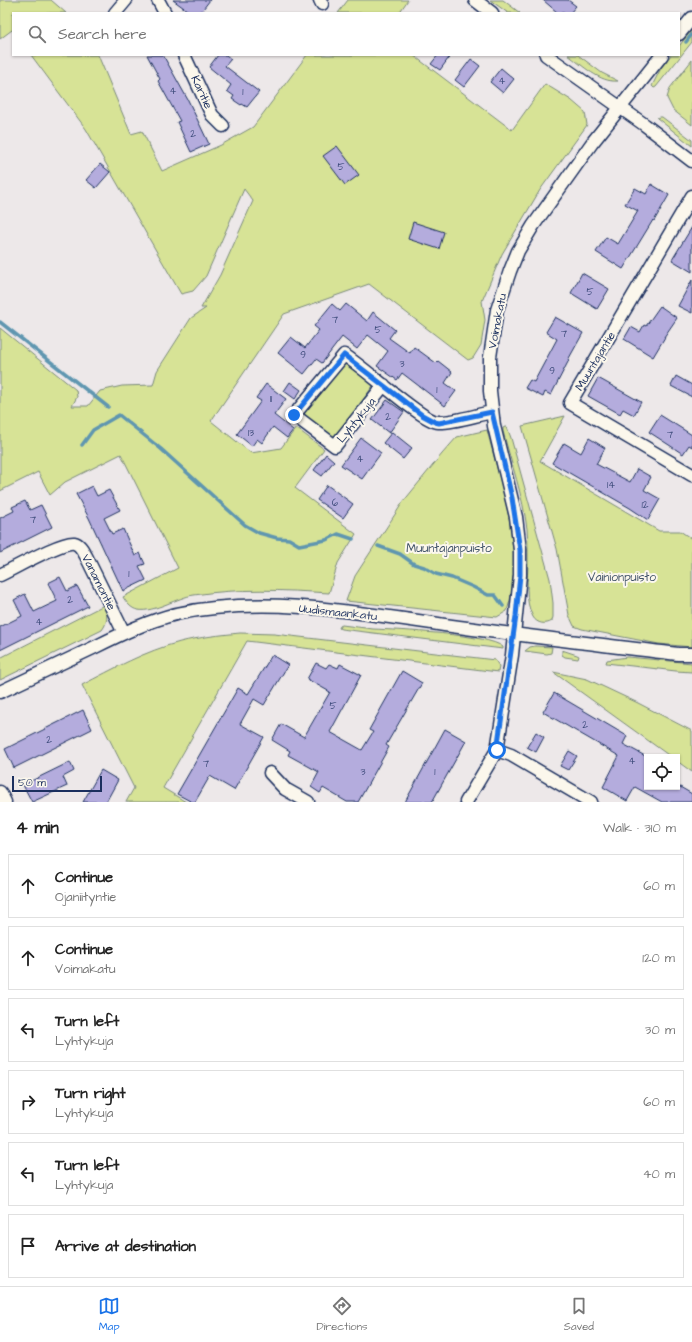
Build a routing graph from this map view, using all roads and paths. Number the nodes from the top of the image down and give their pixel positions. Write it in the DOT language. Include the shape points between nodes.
graph roads {
  1 [pos="126,0"];
  2 [pos="158,0"];
  3 [pos="475,0"];
  4 [pos="116,12"];
  5 [pos="164,12"];
  6 [pos="491,12"];
  7 [pos="692,18"];
  8 [pos="680,33"];
  9 [pos="184,56"];
  10 [pos="547,56"];
  11 [pos="661,56"];
  12 [pos="621,108"];
  13 [pos="224,126"];
  14 [pos="692,161"];
  15 [pos="692,196"];
  16 [pos="384,384"];
  17 [pos="492,412"];
  18 [pos="692,475"];
  19 [pos="0,575"];
  20 [pos="124,633"];
  21 [pos="514,634"];
  22 [pos="692,654"];
  23 [pos="0,692"];
  24 [pos="497,750"];
  25 [pos="270,773"];
  26 [pos="0,792"];
  27 [pos="5,802"];
  28 [pos="308,802"];
  29 [pos="466,802"];
  30 [pos="591,802"];
  1 -- 4 [label="street"];
  2 -- 5 [label="street"];
  3 -- 6 [label="street"];
  7 -- 8 [label="street"];
  9 -- 13 [label="street, Karitie" via="212,115"];
  10 -- 12 [label="street"];
  11 -- 12 [label="street, Voimakatu"];
  12 -- 14 [label="street"];
  12 -- 17 [label="street, Voimakatu" via="592,143 518,251 497,310 492,338 489,371"];
  15 -- 18 [label="street, Muuntajantie" via="570,403"];
  16 -- 16 [label="street, Lyhtykuja" via="342,355 294,415 335,446"];
  16 -- 17 [label="street, Lyhtykuja" via="422,415 435,422"];
  17 -- 21 [label="street, Voimakatu" via="519,535 520,575"];
  19 -- 20 [label="street, Vanamontie" via="57,547 75,543 86,556"];
  20 -- 21 [label="street, Uudismaankatu" via="174,615 212,608 253,606 338,610"];
  20 -- 23 [label="street, Uudismaankatu"];
  21 -- 22 [label="street, Uudismaankatu"];
  21 -- 24 [label="street, Voimakatu"];
  24 -- 29 [label="street"];
  24 -- 30 [label="street" via="511,755"];
  25 -- 28 [label="street" via="285,789"];
  26 -- 27 [label="street"];
}
